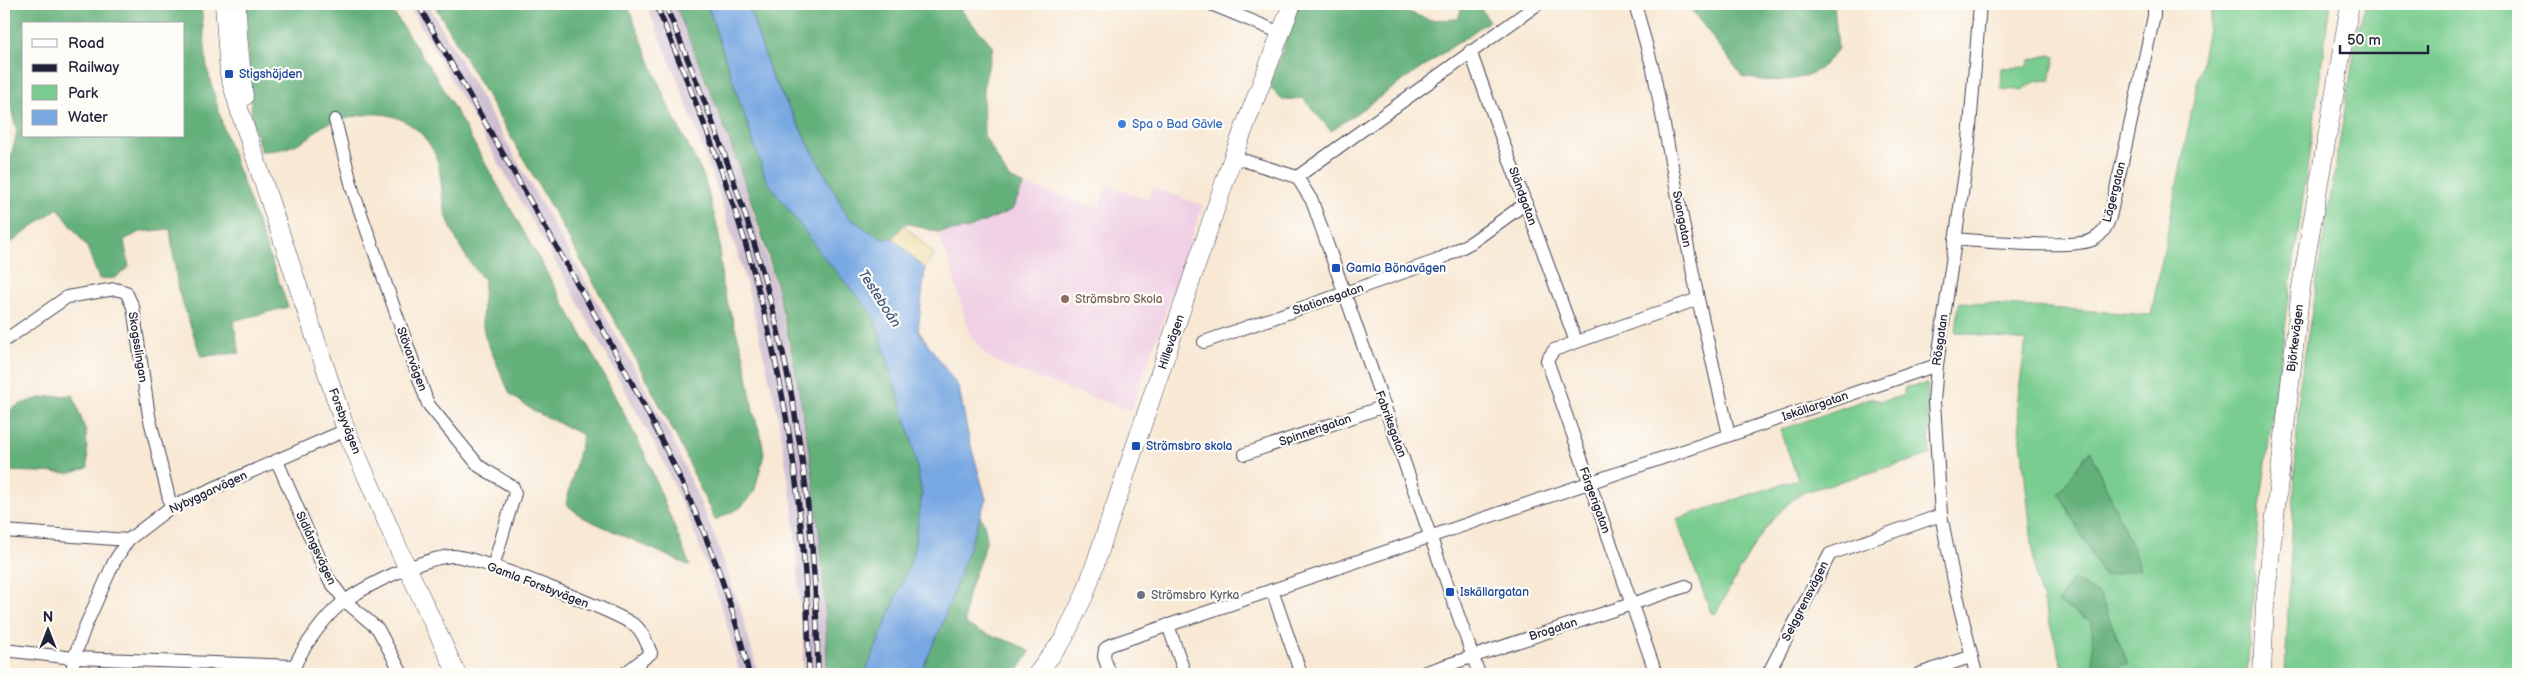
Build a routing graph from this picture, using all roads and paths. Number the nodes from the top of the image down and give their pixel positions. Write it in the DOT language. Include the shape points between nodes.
graph roads {
  1 [pos="224,4"];
  2 [pos="237,4"];
  3 [pos="1211,4"];
  4 [pos="1292,4"];
  5 [pos="1538,4"];
  6 [pos="1635,4"];
  7 [pos="1980,4"];
  8 [pos="2154,4"];
  9 [pos="2350,4"];
  10 [pos="1281,33"];
  11 [pos="1470,51"];
  12 [pos="335,120"];
  13 [pos="1234,157"];
  14 [pos="255,158"];
  15 [pos="1296,177"];
  16 [pos="1526,203"];
  17 [pos="1955,239"];
  18 [pos="1345,293"];
  19 [pos="1698,299"];
  20 [pos="4,341"];
  21 [pos="1204,342"];
  22 [pos="1576,342"];
  23 [pos="1937,364"];
  24 [pos="1385,406"];
  25 [pos="346,430"];
  26 [pos="1729,435"];
  27 [pos="1245,454"];
  28 [pos="276,461"];
  29 [pos="1589,483"];
  30 [pos="171,507"];
  31 [pos="1941,515"];
  32 [pos="4,531"];
  33 [pos="1431,536"];
  34 [pos="128,540"];
  35 [pos="493,567"];
  36 [pos="408,569"];
  37 [pos="1686,586"];
  38 [pos="1272,590"];
  39 [pos="344,601"];
  40 [pos="1632,603"];
  41 [pos="1168,625"];
  42 [pos="4,650"];
  43 [pos="1472,656"];
  44 [pos="1970,657"];
  45 [pos="74,658"];
  46 [pos="293,670"];
  47 [pos="72,674"];
  48 [pos="402,674"];
  49 [pos="457,674"];
  50 [pos="624,674"];
  51 [pos="1037,674"];
  52 [pos="1110,674"];
  53 [pos="1185,674"];
  54 [pos="1301,674"];
  55 [pos="1420,674"];
  56 [pos="1479,674"];
  57 [pos="1656,674"];
  58 [pos="1768,674"];
  59 [pos="1919,674"];
  60 [pos="1976,674"];
  61 [pos="2262,674"];
  1 -- 14 [label="street, Forsbyvägen" via="229,74"];
  2 -- 14 [label="street, Forsbyvägen" via="245,102"];
  3 -- 10 [label="street"];
  4 -- 10 [label="street, Hillevägen"];
  5 -- 11 [label="street"];
  6 -- 19 [label="street, Svangatan" via="1653,70"];
  7 -- 17 [label="street, Rösgatan" via="1968,152"];
  8 -- 17 [label="street, Lägergatan" via="2110,218 2101,234 2095,239 2075,244"];
  9 -- 61 [label="street, Björkevägen" via="2300,297 2265,604"];
  10 -- 13 [label="street, Hillevägen"];
  11 -- 15 [label="street"];
  11 -- 16 [label="street, Sländgatan"];
  12 -- 35 [label="street, Stövarvägen" via="354,192 428,404 479,466 513,487 515,492"];
  13 -- 15 [label="street"];
  13 -- 51 [label="street, Hillevägen" via="1084,594 1063,640"];
  14 -- 25 [label="street, Forsbyvägen"];
  15 -- 18 [label="street, Fabriksgatan" via="1312,201"];
  16 -- 18 [label="street, Stationsgatan" via="1479,238 1436,261"];
  16 -- 22 [label="street, Sländgatan"];
  17 -- 23 [label="street, Rösgatan"];
  18 -- 21 [label="street, Stationsgatan"];
  18 -- 24 [label="street, Fabriksgatan"];
  19 -- 22 [label="street"];
  19 -- 26 [label="street, Svangatan"];
  20 -- 30 [label="street, Skogsslingan" via="67,297 115,289 126,292 133,307 149,416"];
  22 -- 29 [label="street, Färgerigatan" via="1554,350 1547,360"];
  23 -- 26 [label="street, Iskällargatan"];
  23 -- 31 [label="street, Rösgatan" via="1934,402"];
  24 -- 27 [label="street, Spinnerigatan"];
  24 -- 33 [label="street, Fabriksgatan"];
  25 -- 28 [label="street, Nybyggarvägen"];
  25 -- 36 [label="street, Forsbyvägen"];
  26 -- 29 [label="street, Iskällargatan"];
  28 -- 30 [label="street, Nybyggarvägen"];
  28 -- 39 [label="street, Sidlångsvägen" via="328,578"];
  29 -- 33 [label="street, Iskällargatan"];
  29 -- 40 [label="street, Färgerigatan"];
  30 -- 34 [label="street, Nybyggarvägen"];
  31 -- 44 [label="street, Rösgatan"];
  31 -- 58 [label="street, Selggrensvägen" via="1830,554"];
  32 -- 34 [label="street"];
  33 -- 38 [label="street, Iskällargatan"];
  33 -- 43 [label="street, Fabriksgatan"];
  34 -- 45 [label="street, Nybyggarvägen" via="114,562"];
  35 -- 36 [label="street, Gamla Forsbyvägen" via="455,556 433,558"];
  35 -- 50 [label="street, Gamla Forsbyvägen" via="635,626 643,633 651,653"];
  36 -- 39 [label="street, Gamla Forsbyvägen"];
  36 -- 49 [label="street, Forsbyvägen"];
  37 -- 40 [label="street, Brogatan"];
  38 -- 41 [label="street, Iskällargatan"];
  38 -- 54 [label="street"];
  39 -- 46 [label="street, Gamla Forsbyvägen" via="331,613"];
  39 -- 48 [label="street, Sidlångsvägen" via="378,629"];
  40 -- 43 [label="street, Brogatan"];
  40 -- 57 [label="street, Färgerigatan"];
  41 -- 52 [label="street, Iskällargatan" via="1105,649 1104,657"];
  41 -- 53 [label="street"];
  42 -- 45 [label="street"];
  43 -- 55 [label="street, Brogatan"];
  43 -- 56 [label="street, Fabriksgatan"];
  44 -- 59 [label="street"];
  44 -- 60 [label="street, Rösgatan"];
  45 -- 46 [label="street"];
  45 -- 47 [label="street, Nybyggarvägen"];
}
